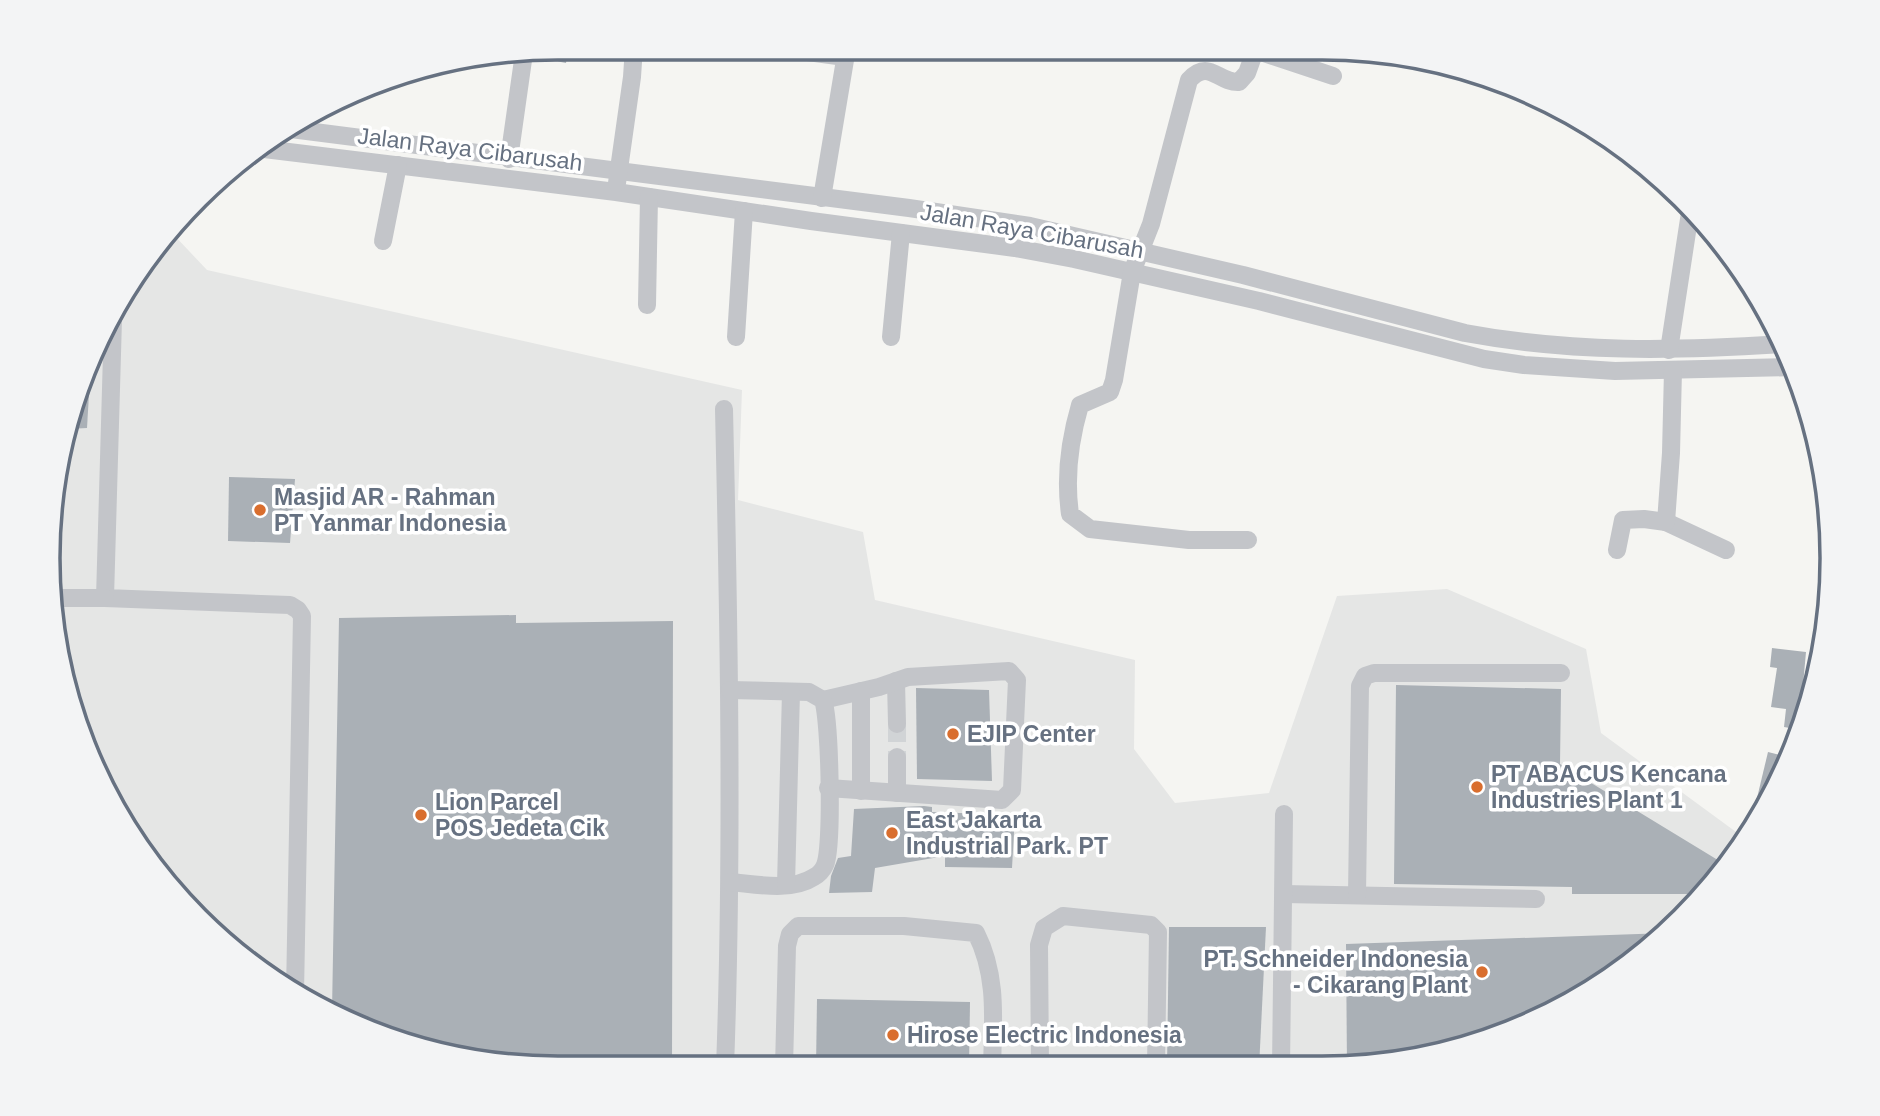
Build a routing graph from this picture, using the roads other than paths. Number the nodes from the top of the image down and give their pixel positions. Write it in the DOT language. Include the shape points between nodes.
graph roads {
  1 [pos="633,60"];
  2 [pos="845,60"];
  3 [pos="1252,60"];
  4 [pos="1287,60"];
  5 [pos="523,61"];
  6 [pos="1333,76"];
  7 [pos="302,131"];
  8 [pos="273,150"];
  9 [pos="509,159"];
  10 [pos="398,165"];
  11 [pos="618,171"];
  12 [pos="616,191"];
  13 [pos="649,197"];
  14 [pos="822,198"];
  15 [pos="744,211"];
  16 [pos="1689,221"];
  17 [pos="901,233"];
  18 [pos="383,241"];
  19 [pos="1142,250"];
  20 [pos="1132,272"];
  21 [pos="647,305"];
  22 [pos="113,335"];
  23 [pos="736,337"];
  24 [pos="891,337"];
  25 [pos="1772,345"];
  26 [pos="1669,350"];
  27 [pos="1783,367"];
  28 [pos="1673,370"];
  29 [pos="724,409"];
  30 [pos="1666,522"];
  31 [pos="1248,540"];
  32 [pos="1617,550"];
  33 [pos="1726,550"];
  34 [pos="62,598"];
  35 [pos="105,598"];
  36 [pos="1561,673"];
  37 [pos="895,681"];
  38 [pos="730,690"];
  39 [pos="861,691"];
  40 [pos="791,692"];
  41 [pos="823,700"];
  42 [pos="897,724"];
  43 [pos="897,757"];
  44 [pos="828,788"];
  45 [pos="860,791"];
  46 [pos="897,793"];
  47 [pos="1284,814"];
  48 [pos="730,882"];
  49 [pos="786,886"];
  50 [pos="1284,894"];
  51 [pos="1357,895"];
  52 [pos="1536,899"];
  53 [pos="295,981"];
  54 [pos="725,1056"];
  55 [pos="784,1056"];
  56 [pos="992,1056"];
  57 [pos="1040,1056"];
  58 [pos="1156,1056"];
  59 [pos="1281,1056"];
  1 -- 11 [label="street"];
  2 -- 14 [label="street"];
  3 -- 19 [label="street" via="1239,82 1208,71 1198,71 1189,79"];
  4 -- 6 [label="street"];
  5 -- 9 [label="street"];
  7 -- 9 [label="street, Jalan Raya Cibarusah"];
  8 -- 10 [label="street, Jalan Raya Cibarusah"];
  9 -- 11 [label="street, Jalan Raya Cibarusah"];
  10 -- 12 [label="street, Jalan Raya Cibarusah"];
  10 -- 18 [label="street"];
  11 -- 12 [label="street"];
  11 -- 14 [label="street, Jalan Raya Cibarusah"];
  12 -- 13 [label="street, Jalan Raya Cibarusah"];
  13 -- 15 [label="street, Jalan Raya Cibarusah"];
  13 -- 21 [label="street"];
  14 -- 19 [label="street, Jalan Raya Cibarusah" via="1030,226"];
  15 -- 17 [label="street, Jalan Raya Cibarusah"];
  15 -- 23 [label="street"];
  16 -- 26 [label="street"];
  17 -- 20 [label="street, Jalan Raya Cibarusah" via="1014,248"];
  17 -- 24 [label="street"];
  19 -- 20 [label="street"];
  19 -- 26 [label="street, Jalan Raya Cibarusah" via="1465,333 1537,344"];
  20 -- 28 [label="street, Jalan Raya Cibarusah" via="1484,359 1588,371"];
  20 -- 31 [label="street" via="1110,392 1080,405 1074,425 1070,514 1090,529 1189,540"];
  22 -- 35 [label="street"];
  25 -- 26 [label="street, Jalan Raya Cibarusah"];
  27 -- 28 [label="street, Jalan Raya Cibarusah"];
  28 -- 30 [label="street"];
  29 -- 38 [label="street"];
  30 -- 32 [label="street" via="1623,520"];
  30 -- 33 [label="street"];
  34 -- 35 [label="street"];
  35 -- 53 [label="street" via="290,605 302,616"];
  36 -- 51 [label="street" via="1364,676 1360,686"];
  37 -- 39 [label="street"];
  37 -- 42 [label="street"];
  37 -- 46 [label="street" via="1009,671 1017,680 1012,790 1007,798"];
  38 -- 40 [label="street"];
  38 -- 48 [label="street"];
  39 -- 41 [label="street"];
  39 -- 45 [label="street"];
  40 -- 41 [label="street" via="809,692"];
  40 -- 49 [label="street"];
  41 -- 44 [label="street" via="828,722"];
  43 -- 46 [label="street"];
  44 -- 45 [label="street"];
  44 -- 49 [label="street" via="825,865 813,879"];
  45 -- 46 [label="street"];
  47 -- 50 [label="street"];
  48 -- 49 [label="street"];
  48 -- 54 [label="street"];
  50 -- 51 [label="street"];
  50 -- 59 [label="street"];
  51 -- 52 [label="street"];
  55 -- 56 [label="street" via="787,946 798,926 891,926 976,933 987,953 993,994"];
  57 -- 58 [label="street" via="1039,945 1044,928 1062,916 1151,925 1158,932"];
}
